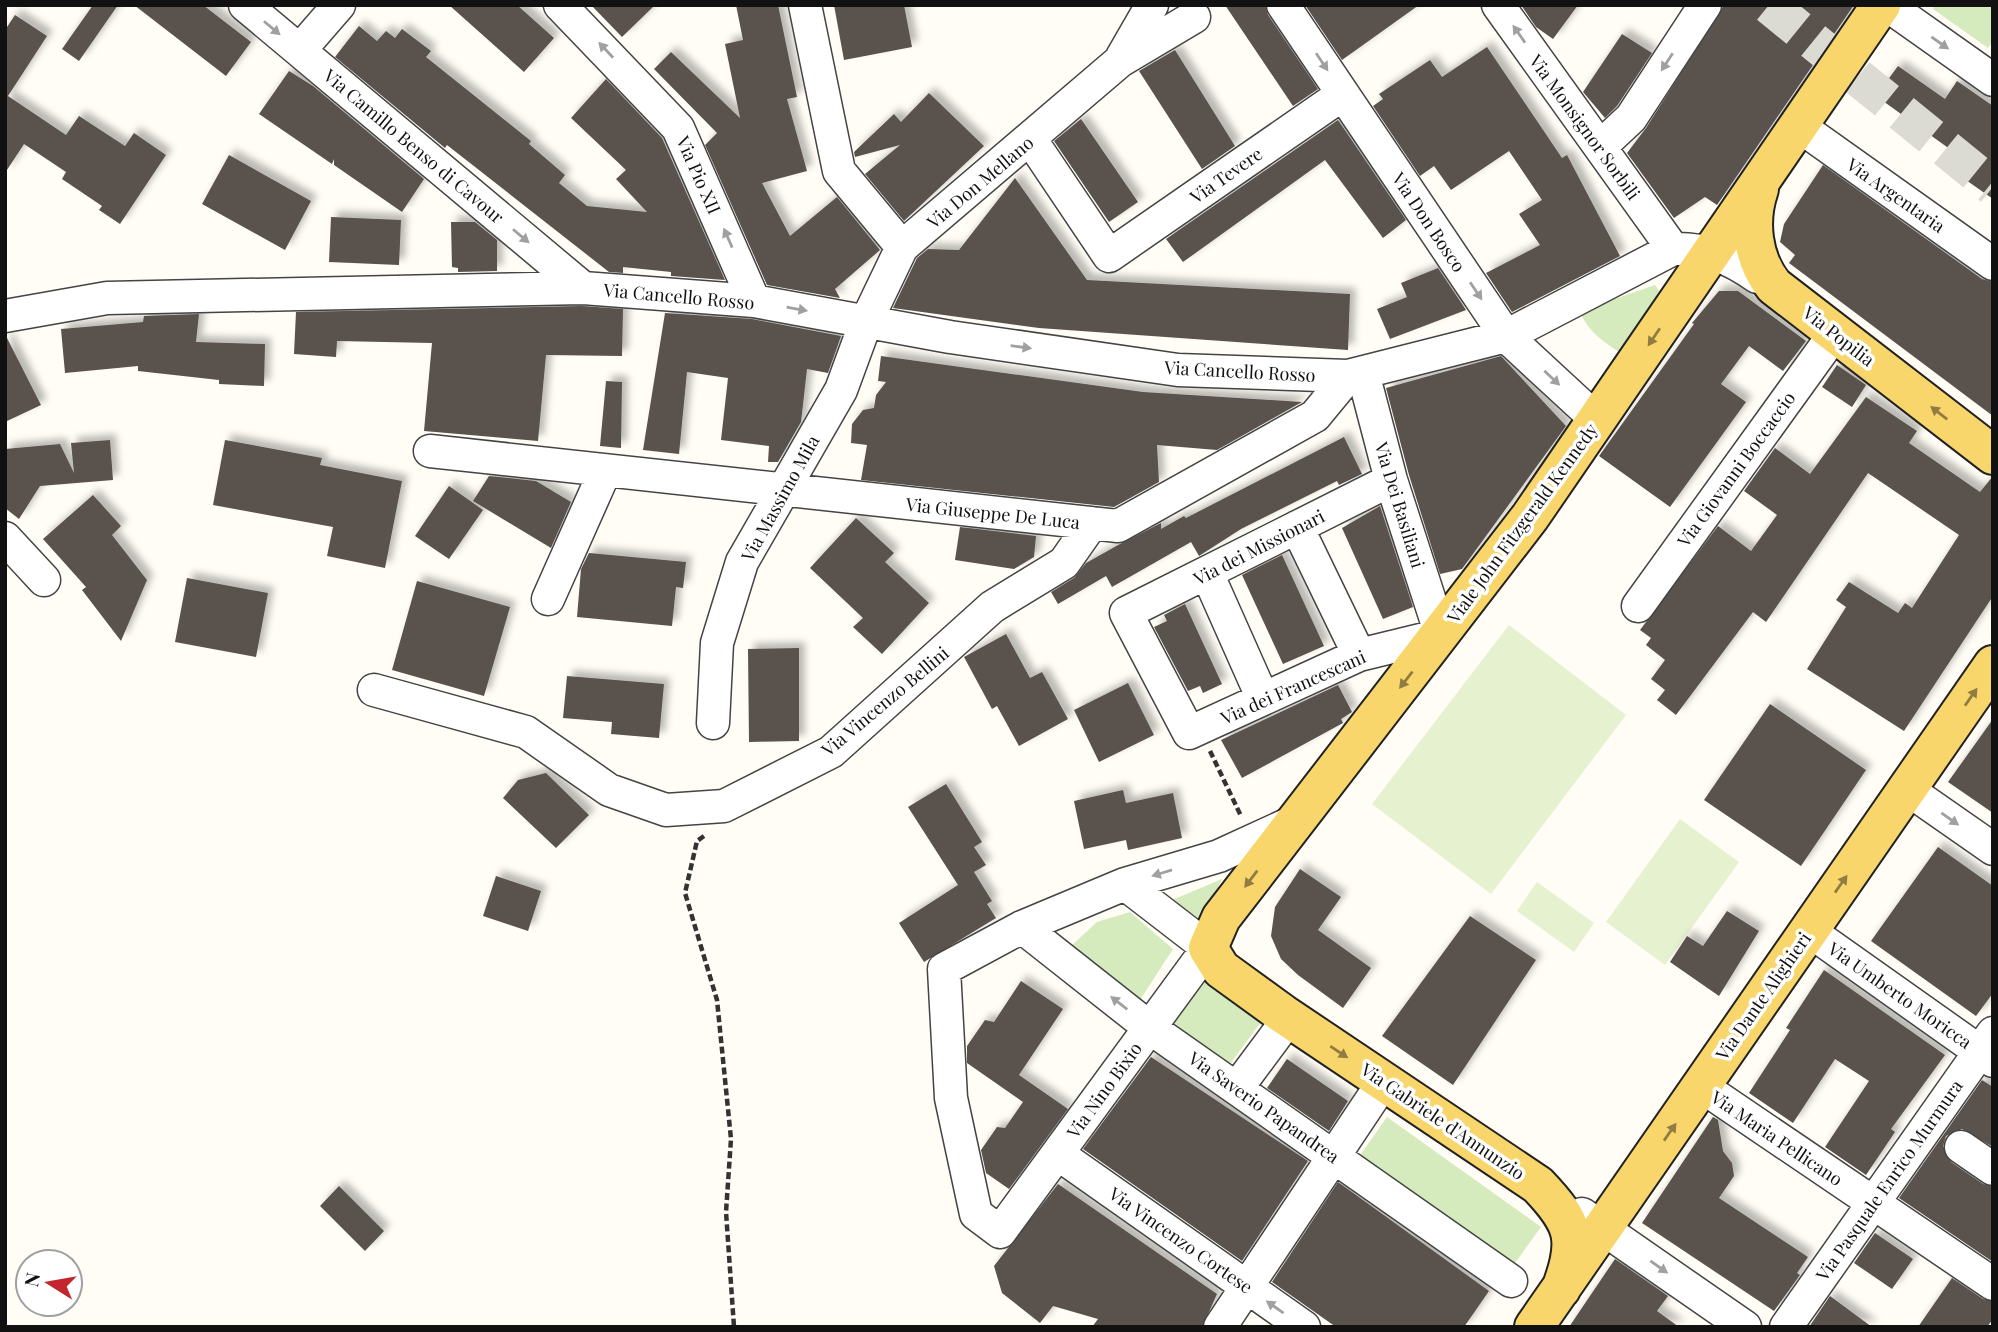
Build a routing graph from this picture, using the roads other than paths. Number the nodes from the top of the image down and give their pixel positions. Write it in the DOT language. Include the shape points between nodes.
graph roads {
  1 [pos="245,5"];
  2 [pos="339,5"];
  3 [pos="560,5"];
  4 [pos="805,5"];
  5 [pos="1152,5"];
  6 [pos="1163,5"];
  7 [pos="1283,5"];
  8 [pos="1498,5"];
  9 [pos="1705,5"];
  10 [pos="1881,5"];
  11 [pos="1887,5"];
  12 [pos="1204,11"];
  13 [pos="300,50"];
  14 [pos="1120,61"];
  15 [pos="1991,75"];
  16 [pos="1343,94"];
  17 [pos="1799,126"];
  18 [pos="1031,140"];
  19 [pos="1600,147"];
  20 [pos="1762,180"];
  21 [pos="902,247"];
  22 [pos="1673,249"];
  23 [pos="1712,252"];
  24 [pos="1993,264"];
  25 [pos="1765,282"];
  26 [pos="583,288"];
  27 [pos="1679,300"];
  28 [pos="754,301"];
  29 [pos="5,316"];
  30 [pos="866,322"];
  31 [pos="1835,332"];
  32 [pos="1506,336"];
  33 [pos="1356,375"];
  34 [pos="1597,420"];
  35 [pos="430,451"];
  36 [pos="1993,454"];
  37 [pos="605,471"];
  38 [pos="1391,480"];
  39 [pos="782,491"];
  40 [pos="1092,523"];
  41 [pos="1297,527"];
  42 [pos="5,538"];
  43 [pos="1207,573"];
  44 [pos="44,580"];
  45 [pos="548,600"];
  46 [pos="1638,606"];
  47 [pos="1441,635"];
  48 [pos="1359,655"];
  49 [pos="1993,665"];
  50 [pos="374,690"];
  51 [pos="1263,699"];
  52 [pos="713,723"];
  53 [pos="1194,731"];
  54 [pos="1907,789"];
  55 [pos="1293,822"];
  56 [pos="1993,849"];
  57 [pos="1125,884"];
  58 [pos="1022,927"];
  59 [pos="1808,930"];
  60 [pos="1208,948"];
  61 [pos="1286,1016"];
  62 [pos="1150,1028"];
  63 [pos="1988,1048"];
  64 [pos="1384,1081"];
  65 [pos="1701,1086"];
  66 [pos="1237,1088"];
  67 [pos="1961,1147"];
  68 [pos="1058,1154"];
  69 [pos="1334,1156"];
  70 [pos="1993,1169"];
  71 [pos="1640,1174"];
  72 [pos="1538,1185"];
  73 [pos="1872,1204"];
  74 [pos="1603,1228"];
  75 [pos="1511,1281"];
  76 [pos="1993,1284"];
  77 [pos="1247,1287"];
  78 [pos="1560,1289"];
  79 [pos="1220,1327"];
  80 [pos="1304,1327"];
  81 [pos="1534,1327"];
  82 [pos="1745,1327"];
  83 [pos="1786,1327"];
  1 -- 13 [label="street, Via Camillo Benso di Cavour, one-way"];
  2 -- 13 [label="street"];
  28 -- 3 [label="street, Via Pio XII, one-way" via="678,128"];
  4 -- 21 [label="street" via="839,171"];
  5 -- 14 [label="street"];
  6 -- 12 [label="street" via="1176,15"];
  7 -- 16 [label="street, Via Don Bosco, one-way"];
  19 -- 8 [label="street, Via Monsignor Sorbili, one-way"];
  9 -- 19 [label="street, one-way" via="1631,118"];
  10 -- 17 [label="main road, Viale John Fitzgerald Kennedy"];
  11 -- 15 [label="street, one-way"];
  12 -- 14 [label="street"];
  13 -- 26 [label="street, Via Camillo Benso di Cavour, one-way"];
  14 -- 18 [label="street, Via Don Mellano"];
  16 -- 18 [label="street, Via Tevere" via="1109,256"];
  16 -- 32 [label="street, Via Don Bosco, one-way"];
  17 -- 20 [label="main road, Viale John Fitzgerald Kennedy"];
  17 -- 24 [label="street, Via Argentaria"];
  18 -- 21 [label="street, Via Don Mellano"];
  19 -- 22 [label="street, Via Monsignor Sorbili"];
  20 -- 23 [label="main road, Viale John Fitzgerald Kennedy"];
  20 -- 25 [label="main road, Via Popilia" via="1754,201 1753,234"];
  21 -- 30 [label="street, Via Don Mellano"];
  22 -- 23 [label="street"];
  22 -- 32 [label="street"];
  23 -- 25 [label="street"];
  23 -- 27 [label="main road, Viale John Fitzgerald Kennedy"];
  25 -- 27 [label="street" via="1743,275 1713,278"];
  25 -- 31 [label="main road, Via Popilia"];
  26 -- 28 [label="street, Via Cancello Rosso"];
  26 -- 29 [label="street, Via Cancello Rosso" via="107,298"];
  27 -- 34 [label="main road, Viale John Fitzgerald Kennedy, one-way"];
  28 -- 30 [label="street, Via Cancello Rosso, one-way"];
  30 -- 33 [label="street, Via Cancello Rosso, one-way" via="1178,370"];
  30 -- 39 [label="street, Via Massimo Mila" via="841,390"];
  36 -- 31 [label="main road, Via Popilia, one-way"];
  31 -- 46 [label="street, Via Giovanni Boccaccio"];
  32 -- 33 [label="street"];
  32 -- 34 [label="street, Via Don Bosco, one-way"];
  33 -- 38 [label="street, Via Dei Basiliani"];
  33 -- 40 [label="street, Via Giuseppe De Luca" via="1315,416 1118,526"];
  34 -- 47 [label="main road, Viale John Fitzgerald Kennedy"];
  35 -- 37 [label="street, Via Giuseppe De Luca"];
  37 -- 39 [label="street, Via Giuseppe De Luca"];
  37 -- 45 [label="street"];
  38 -- 41 [label="street, Via dei Missionari"];
  38 -- 47 [label="street, Via Dei Basiliani"];
  39 -- 40 [label="street, Via Giuseppe De Luca"];
  39 -- 52 [label="street, Via Massimo Mila" via="742,562 717,643"];
  40 -- 50 [label="street, Via Vincenzo Bellini" via="1064,563 992,607 831,752 724,806 666,810 609,790 526,732"];
  41 -- 43 [label="street, Via dei Missionari"];
  41 -- 48 [label="street"];
  42 -- 44 [label="street"];
  43 -- 51 [label="street"];
  43 -- 53 [label="street, Via dei Missionari" via="1126,613"];
  47 -- 48 [label="street, Via dei Francescani"];
  47 -- 55 [label="main road, Viale John Fitzgerald Kennedy, one-way"];
  48 -- 51 [label="street, Via dei Francescani"];
  54 -- 49 [label="main road, Via Dante Alighieri, one-way"];
  51 -- 53 [label="street, Via dei Francescani"];
  54 -- 56 [label="street, one-way"];
  59 -- 54 [label="main road, Via Dante Alighieri, one-way"];
  55 -- 57 [label="street, one-way" via="1219,856"];
  55 -- 60 [label="main road, Viale John Fitzgerald Kennedy, one-way" via="1221,918"];
  57 -- 58 [label="street"];
  57 -- 60 [label="street"];
  62 -- 58 [label="street, Via Saverio Papandrea, one-way"];
  58 -- 68 [label="street, Via Nino Bixio" via="944,969 953,1111 975,1214 1000,1232"];
  59 -- 63 [label="street, Via Umberto Moricca"];
  59 -- 65 [label="main road, Via Dante Alighieri"];
  60 -- 61 [label="main road" via="1221,970"];
  60 -- 62 [label="street, Via Nino Bixio"];
  61 -- 64 [label="main road, Via Gabriele d'Annunzio, one-way"];
  61 -- 66 [label="street"];
  62 -- 66 [label="street, Via Saverio Papandrea"];
  62 -- 68 [label="street, Via Nino Bixio"];
  63 -- 73 [label="street, Via Pasquale Enrico Murmura"];
  64 -- 69 [label="street"];
  64 -- 72 [label="main road, Via Gabriele d'Annunzio"];
  71 -- 65 [label="main road, Via Dante Alighieri, one-way"];
  65 -- 73 [label="street, Via Maria Pellicano"];
  66 -- 69 [label="street, Via Saverio Papandrea"];
  67 -- 70 [label="street"];
  68 -- 77 [label="street, Via Vincenzo Cortese"];
  69 -- 75 [label="street, Via Saverio Papandrea"];
  69 -- 77 [label="street"];
  71 -- 72 [label="street" via="1598,1199 1568,1196"];
  71 -- 74 [label="main road, Via Dante Alighieri"];
  72 -- 74 [label="street, Via Gabriele d'Annunzio"];
  72 -- 78 [label="main road" via="1558,1205 1571,1231 1572,1256"];
  73 -- 76 [label="street, Via Maria Pellicano"];
  73 -- 83 [label="street, Via Pasquale Enrico Murmura"];
  74 -- 78 [label="main road, Via Dante Alighieri"];
  74 -- 82 [label="street, Via Gabriele d'Annunzio, one-way"];
  77 -- 79 [label="street"];
  80 -- 77 [label="street, Via Vincenzo Cortese, one-way"];
  78 -- 81 [label="main road, Via Dante Alighieri"];
}
